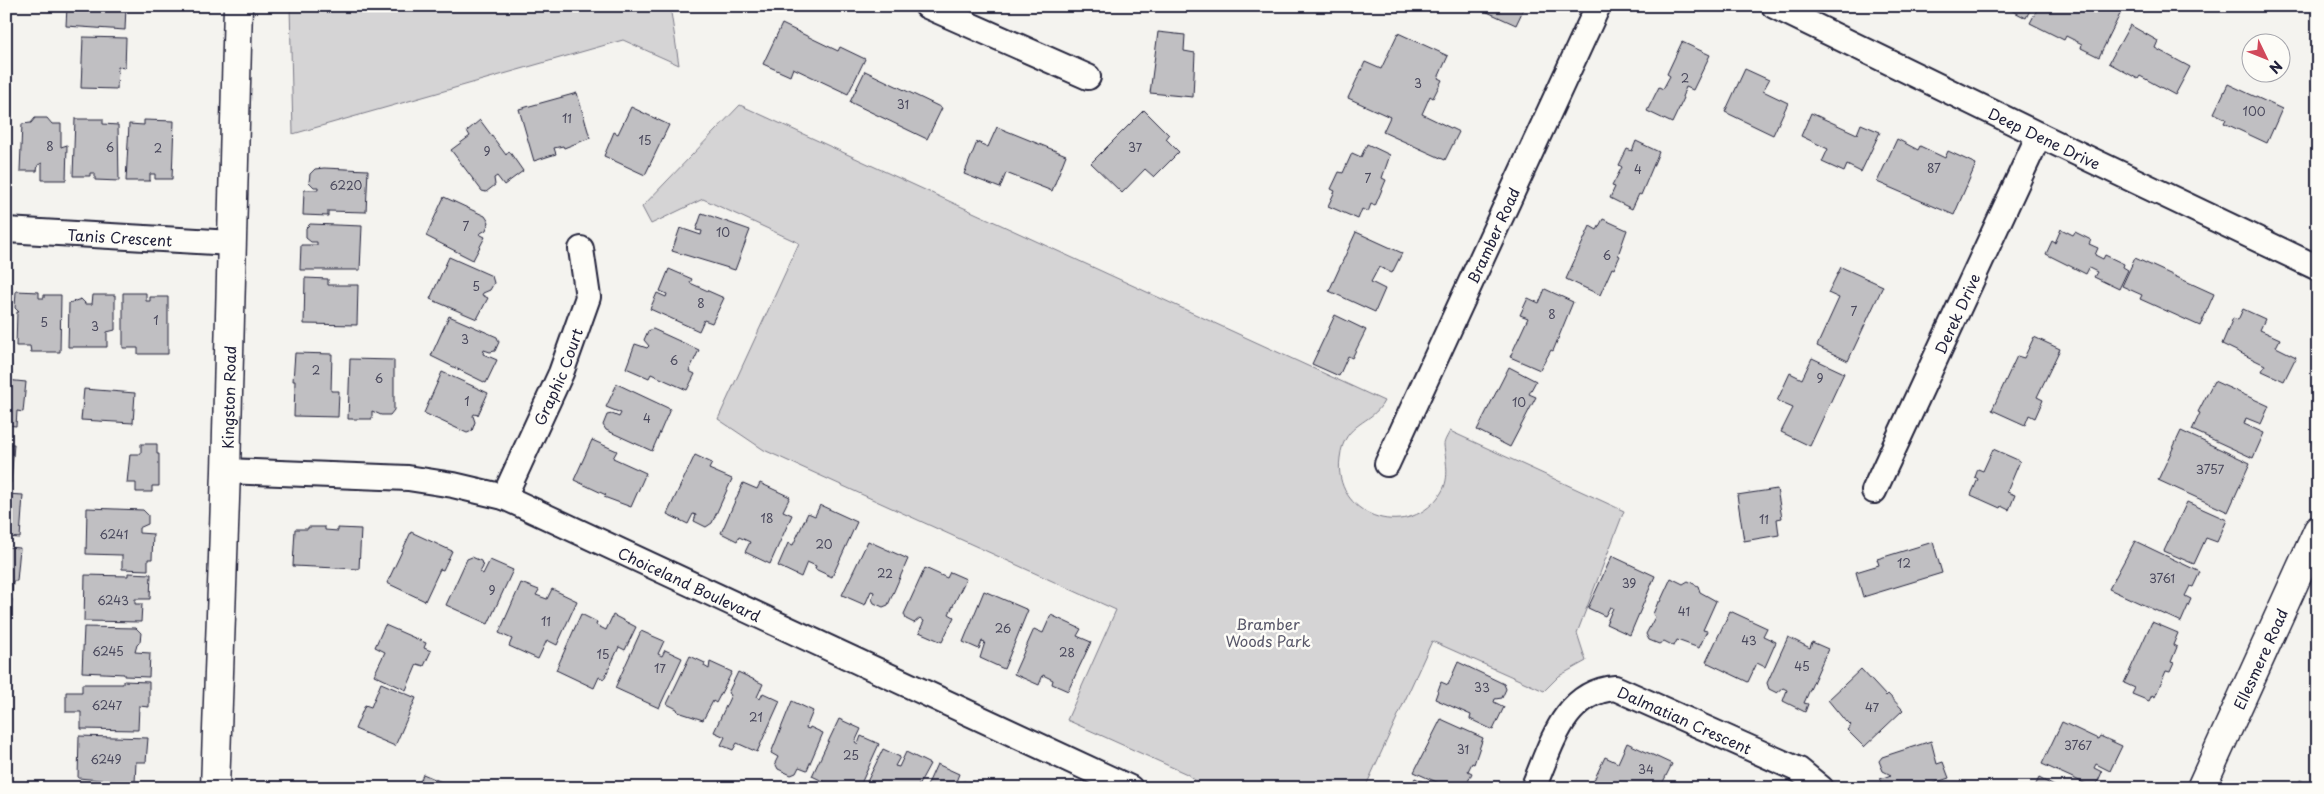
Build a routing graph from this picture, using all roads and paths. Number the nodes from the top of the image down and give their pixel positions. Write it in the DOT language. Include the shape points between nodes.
graph roads {
  1 [pos="238,6"];
  2 [pos="926,6"];
  3 [pos="1598,6"];
  4 [pos="1774,6"];
  5 [pos="1088,76"];
  6 [pos="2039,135"];
  7 [pos="6,230"];
  8 [pos="232,243"];
  9 [pos="580,249"];
  10 [pos="2318,268"];
  11 [pos="1386,464"];
  12 [pos="226,471"];
  13 [pos="1874,491"];
  14 [pos="504,497"];
  15 [pos="2318,530"];
  16 [pos="215,788"];
  17 [pos="1130,788"];
  18 [pos="1533,788"];
  19 [pos="1821,788"];
  20 [pos="2201,788"];
  1 -- 8 [label="street, Kingston Road"];
  2 -- 5 [label="street"];
  3 -- 11 [label="street, Bramber Road"];
  4 -- 6 [label="street, Deep Dene Drive"];
  6 -- 10 [label="street, Deep Dene Drive"];
  6 -- 13 [label="street, Derek Drive"];
  7 -- 8 [label="street, Tanis Crescent"];
  8 -- 12 [label="street, Kingston Road"];
  9 -- 14 [label="street, Graphic Court" via="588,297 561,373"];
  12 -- 14 [label="street, Choiceland Boulevard" via="408,478"];
  12 -- 16 [label="street, Kingston Road"];
  14 -- 17 [label="street, Choiceland Boulevard"];
  15 -- 20 [label="street, Ellesmere Road"];
  18 -- 19 [label="street, Dalmatian Crescent" via="1565,717 1574,705 1596,691 1615,688 1799,770"];
}
